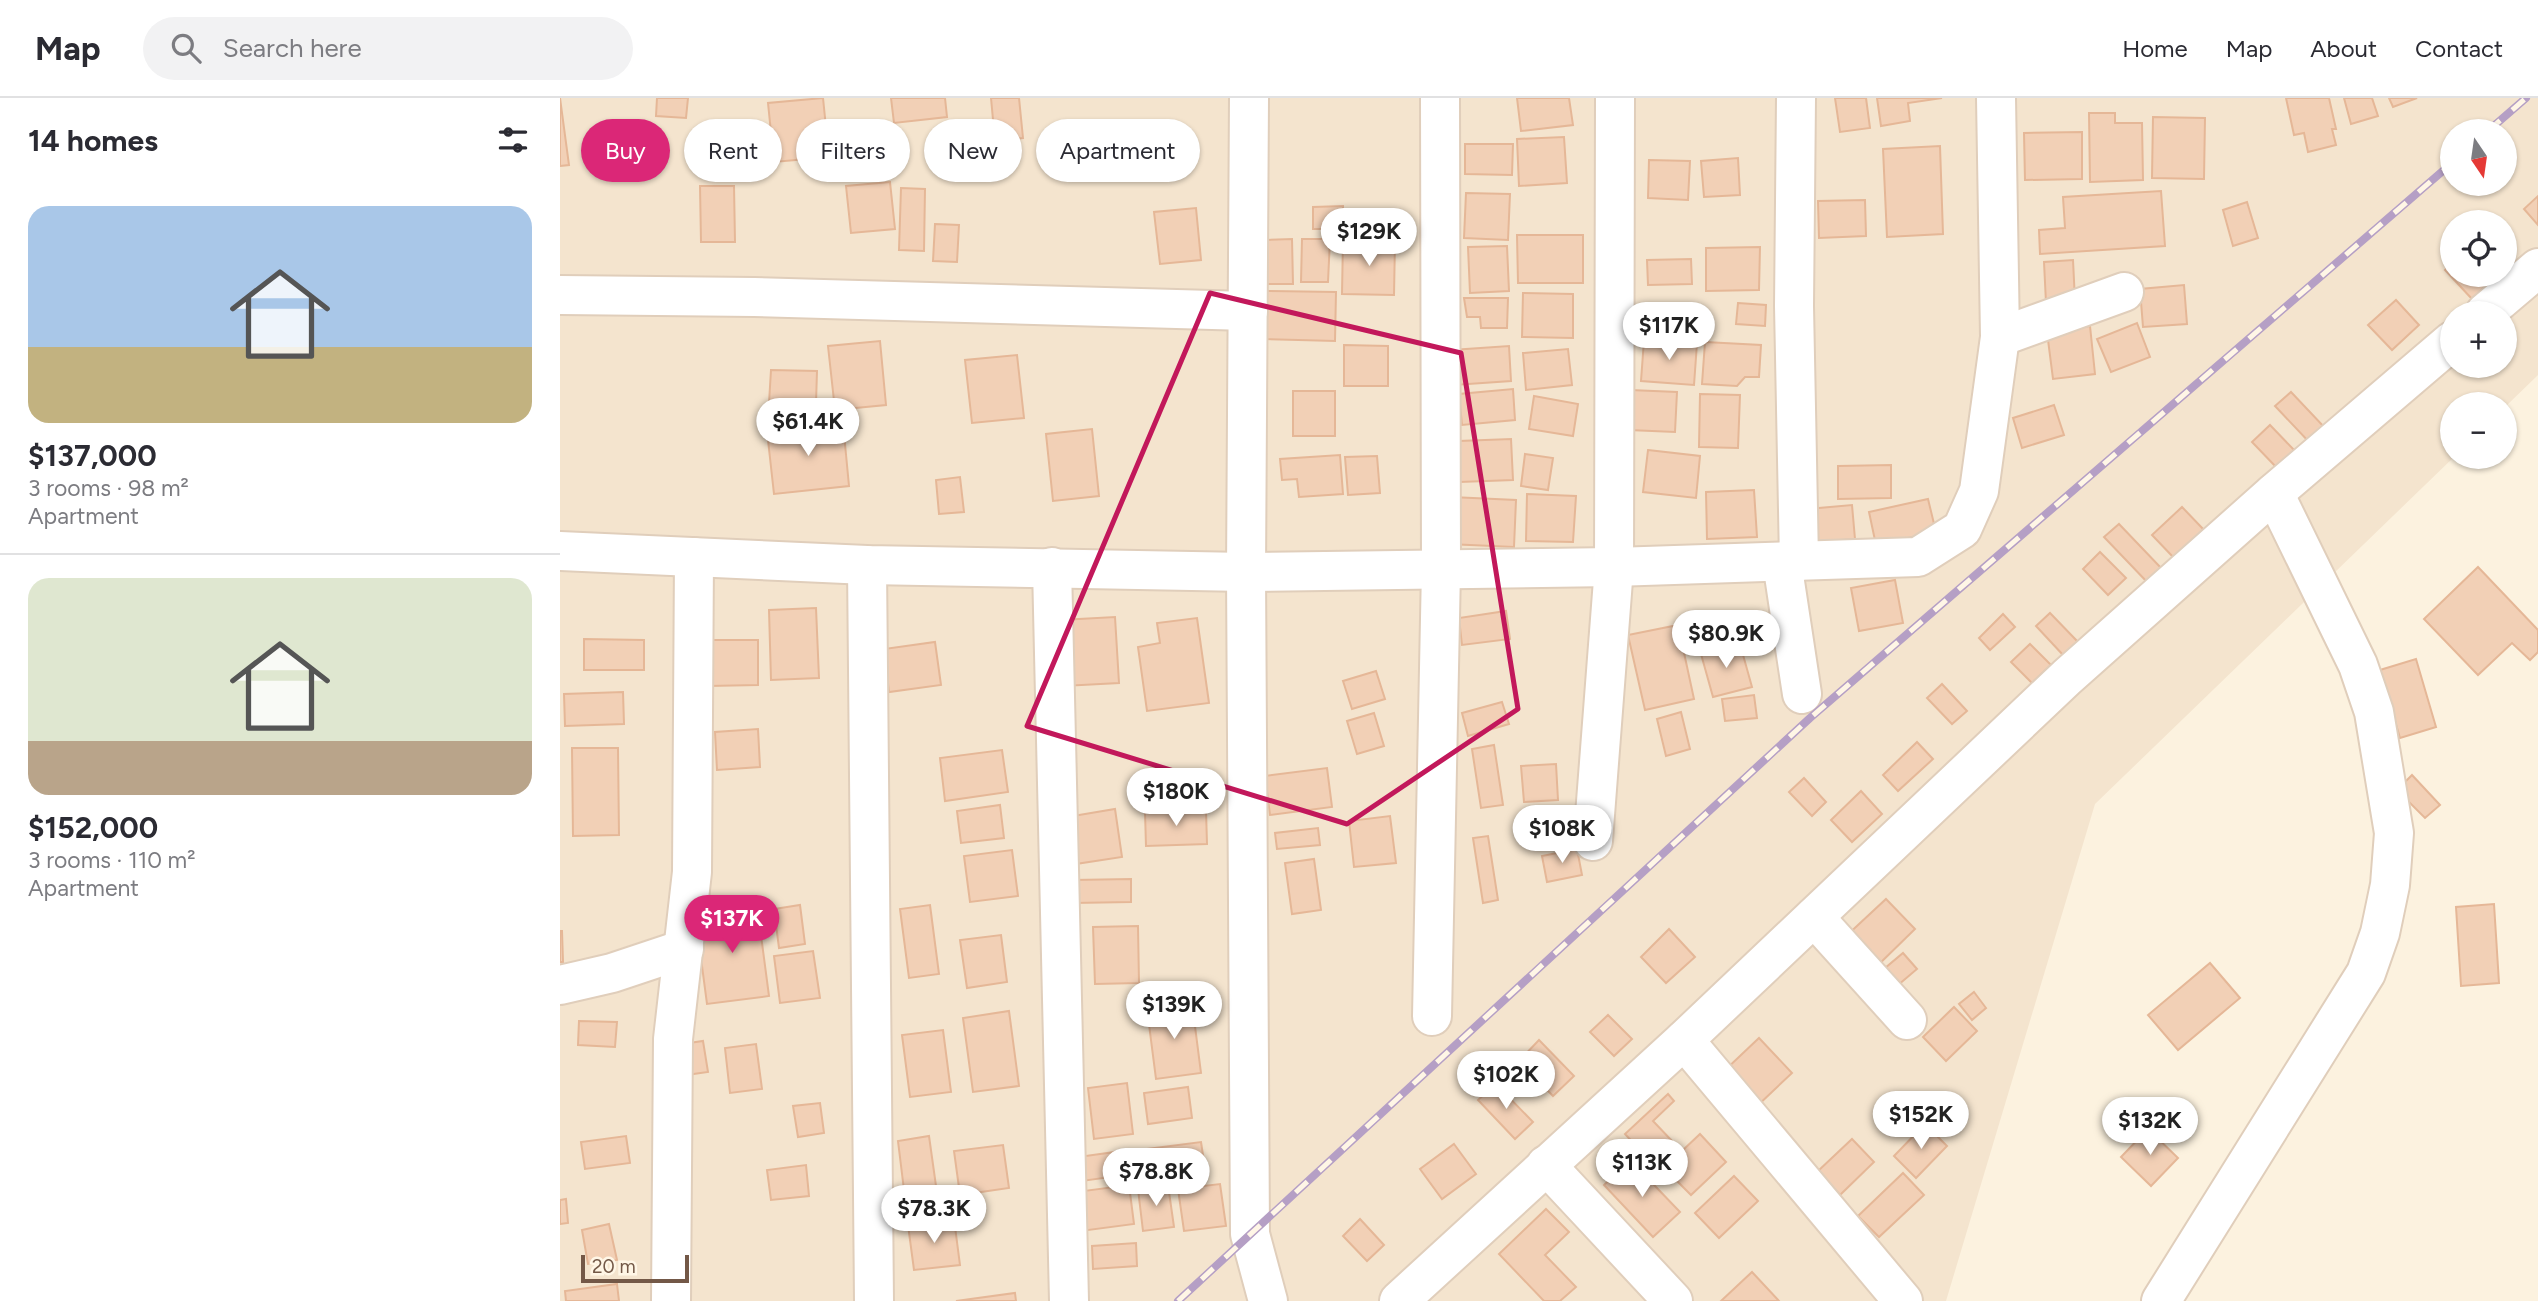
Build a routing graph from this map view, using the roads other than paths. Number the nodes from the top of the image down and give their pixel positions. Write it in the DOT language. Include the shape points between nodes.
graph roads {
  1 [pos="1249,98"];
  2 [pos="1440,98"];
  3 [pos="1615,98"];
  4 [pos="1796,98"];
  5 [pos="1996,98"];
  6 [pos="2538,268"];
  7 [pos="2124,292"];
  8 [pos="560,295"];
  9 [pos="2499,301"];
  10 [pos="1248,311"];
  11 [pos="2000,337"];
  12 [pos="2440,351"];
  13 [pos="2274,493"];
  14 [pos="560,551"];
  15 [pos="694,557"];
  16 [pos="1790,561"];
  17 [pos="867,565"];
  18 [pos="1052,567"];
  19 [pos="1614,567"];
  20 [pos="1441,569"];
  21 [pos="1246,572"];
  22 [pos="1802,694"];
  23 [pos="1593,841"];
  24 [pos="1814,917"];
  25 [pos="684,948"];
  26 [pos="560,985"];
  27 [pos="1432,1016"];
  28 [pos="1907,1020"];
  29 [pos="1684,1040"];
  30 [pos="1546,1165"];
  31 [pos="1411,1297"];
  32 [pos="671,1301"];
  33 [pos="874,1301"];
  34 [pos="1069,1301"];
  35 [pos="1268,1301"];
  36 [pos="1673,1301"];
  37 [pos="1903,1301"];
  38 [pos="2161,1301"];
  1 -- 10 [label="street"];
  2 -- 20 [label="street"];
  3 -- 19 [label="street"];
  4 -- 16 [label="street"];
  5 -- 11 [label="street"];
  6 -- 9 [label="street"];
  7 -- 11 [label="street"];
  8 -- 10 [label="street"];
  10 -- 21 [label="street"];
  11 -- 16 [label="street" via="1979,491 1962,529 1918,557"];
  12 -- 13 [label="street"];
  13 -- 24 [label="street" via="2057,686"];
  13 -- 38 [label="street" via="2358,665 2374,712 2394,832 2390,885 2367,973"];
  14 -- 15 [label="street"];
  15 -- 17 [label="street"];
  15 -- 25 [label="street" via="691,872"];
  16 -- 19 [label="street"];
  16 -- 22 [label="street"];
  17 -- 18 [label="street"];
  17 -- 33 [label="street"];
  18 -- 21 [label="street"];
  18 -- 34 [label="street"];
  19 -- 20 [label="street"];
  19 -- 23 [label="street"];
  20 -- 21 [label="street"];
  20 -- 27 [label="street"];
  21 -- 35 [label="street" via="1250,1234"];
  24 -- 28 [label="street"];
  24 -- 29 [label="street"];
  25 -- 26 [label="street"];
  25 -- 32 [label="street" via="673,1039"];
  29 -- 30 [label="street"];
  29 -- 37 [label="street"];
  30 -- 31 [label="street"];
  30 -- 36 [label="street"];
}
